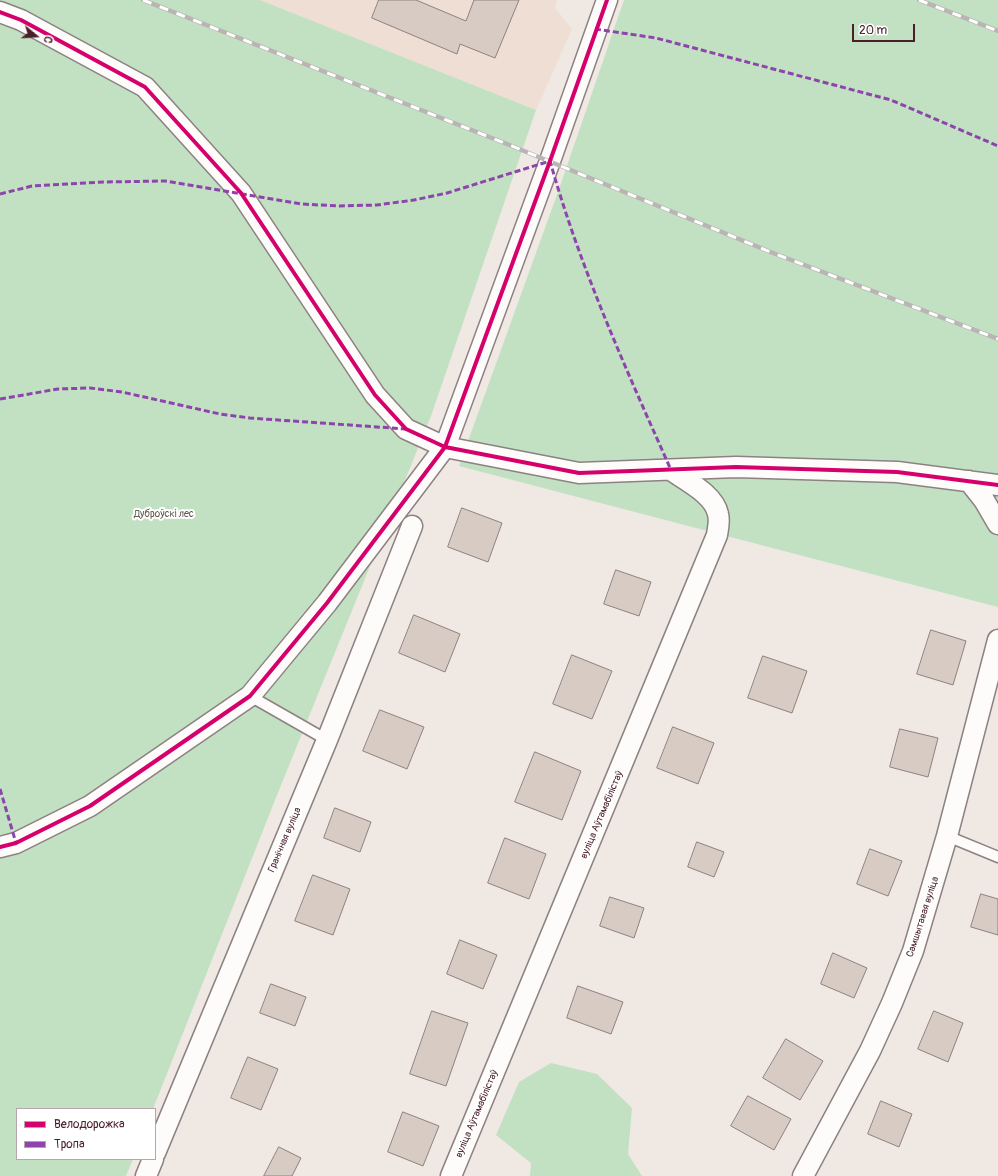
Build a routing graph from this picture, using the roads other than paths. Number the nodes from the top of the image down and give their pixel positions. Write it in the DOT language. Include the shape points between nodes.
graph roads {
  1 [pos="607,0"];
  2 [pos="0,12"];
  3 [pos="445,447"];
  4 [pos="671,470"];
  5 [pos="968,481"];
  6 [pos="998,485"];
  7 [pos="998,524"];
  8 [pos="412,526"];
  9 [pos="998,640"];
  10 [pos="250,696"];
  11 [pos="327,740"];
  12 [pos="947,836"];
  13 [pos="0,847"];
  14 [pos="998,857"];
  15 [pos="156,1152"];
  16 [pos="153,1160"];
  17 [pos="146,1176"];
  18 [pos="451,1176"];
  19 [pos="803,1176"];
  1 -- 3 [label="street"];
  2 -- 3 [label="street" via="21,20 145,88 241,193 374,395 406,429"];
  3 -- 4 [label="street" via="579,473"];
  3 -- 10 [label="street" via="326,603"];
  4 -- 5 [label="street" via="736,467 897,472"];
  4 -- 18 [label="street, вуліца Аўтамабілістаў" via="714,503 719,523 717,535"];
  5 -- 6 [label="street"];
  5 -- 7 [label="street" via="984,500"];
  8 -- 11 [label="street, Гранічная вуліца"];
  9 -- 12 [label="street, Самшытавая вуліца"];
  10 -- 11 [label="lane"];
  10 -- 13 [label="street" via="90,806 16,843"];
  11 -- 15 [label="street, Гранічная вуліца"];
  12 -- 14 [label="lane"];
  12 -- 19 [label="street, Самшытавая вуліца" via="913,951 892,1003 870,1051"];
  16 -- 17 [label="street"];
}
